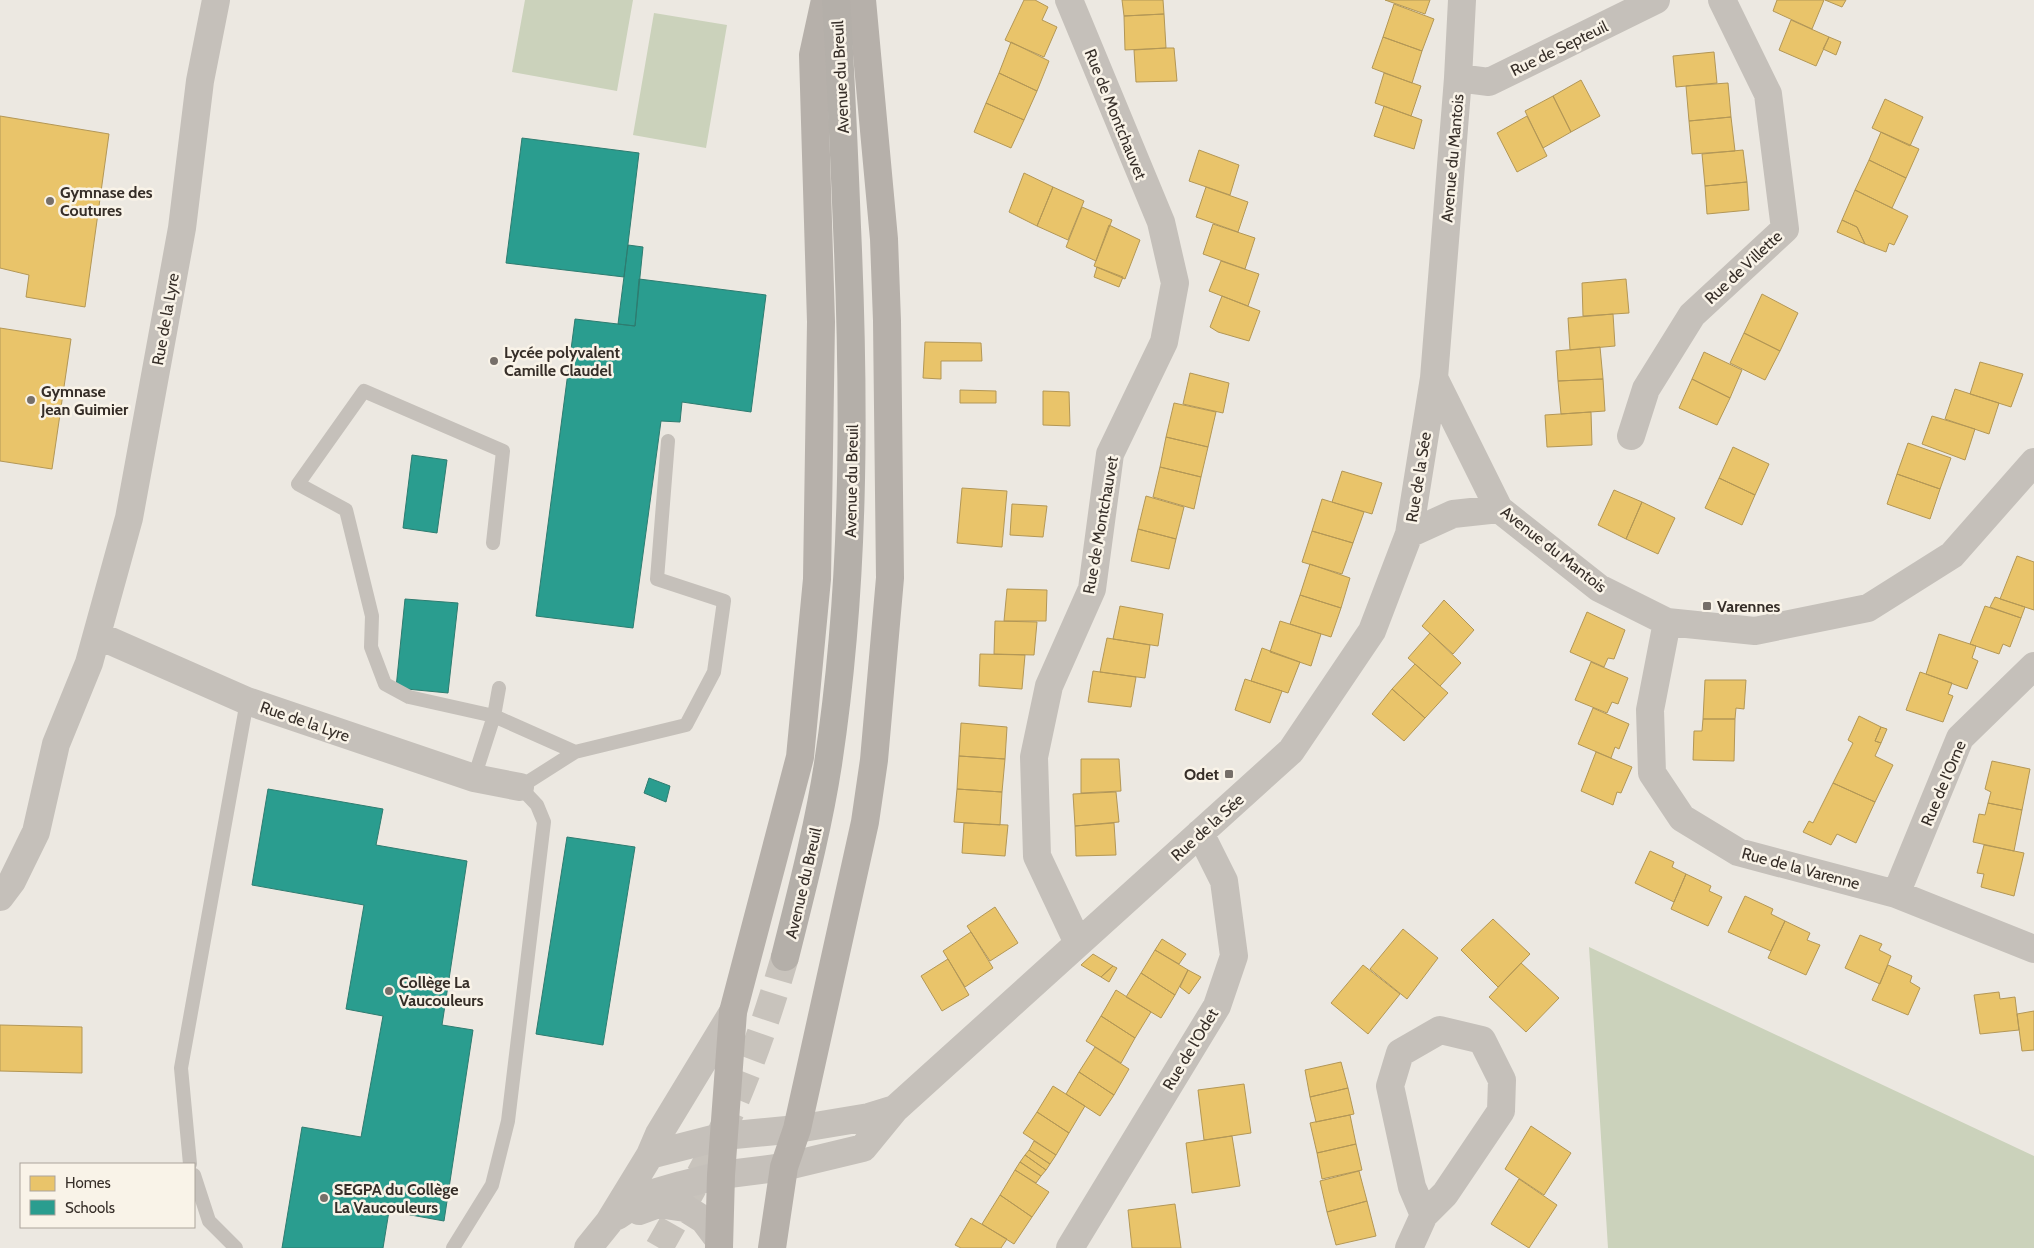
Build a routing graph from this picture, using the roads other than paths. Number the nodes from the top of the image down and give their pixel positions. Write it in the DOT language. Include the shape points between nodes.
graph roads {
  1 [pos="216,0"];
  2 [pos="825,0"];
  3 [pos="836,0"];
  4 [pos="862,0"];
  5 [pos="1069,0"];
  6 [pos="1462,0"];
  7 [pos="1656,0"];
  8 [pos="1722,0"];
  9 [pos="1458,78"];
  10 [pos="1434,378"];
  11 [pos="1631,436"];
  12 [pos="668,441"];
  13 [pos="2034,462"];
  14 [pos="1499,509"];
  15 [pos="1409,534"];
  16 [pos="493,543"];
  17 [pos="1667,622"];
  18 [pos="97,635"];
  19 [pos="2034,666"];
  20 [pos="499,688"];
  21 [pos="246,701"];
  22 [pos="494,716"];
  23 [pos="575,752"];
  24 [pos="474,778"];
  25 [pos="520,787"];
  26 [pos="1200,834"];
  27 [pos="1896,894"];
  28 [pos="0,897"];
  29 [pos="1078,943"];
  30 [pos="2034,948"];
  31 [pos="785,957"];
  32 [pos="733,1012"];
  33 [pos="895,1109"];
  34 [pos="798,1129"];
  35 [pos="724,1136"];
  36 [pos="650,1155"];
  37 [pos="190,1163"];
  38 [pos="784,1167"];
  39 [pos="721,1175"];
  40 [pos="195,1178"];
  41 [pos="1424,1215"];
  42 [pos="609,1222"];
  43 [pos="719,1244"];
  44 [pos="236,1248"];
  45 [pos="453,1248"];
  46 [pos="588,1248"];
  47 [pos="772,1248"];
  48 [pos="1070,1248"];
  49 [pos="1408,1248"];
  1 -- 18 [label="street, Rue de la Lyre" via="200,81 182,228 129,518"];
  2 -- 32 [label="main road" via="812,55 821,322 817,579 800,757"];
  3 -- 31 [label="main road, Avenue du Breuil" via="850,303 852,428 847,588 821,803"];
  4 -- 34 [label="main road" via="884,239 890,578 874,760 865,822"];
  5 -- 29 [label="street, Rue de Montchauvet" via="1161,222 1175,283 1164,342 1110,454 1092,589 1050,686 1034,757 1037,856"];
  6 -- 9 [label="street, Avenue du Mantois"];
  7 -- 9 [label="street, Rue de Septeuil" via="1489,82"];
  8 -- 11 [label="street, Rue de Villette" via="1768,94 1785,229 1692,315 1646,390"];
  9 -- 10 [label="street, Avenue du Mantois"];
  10 -- 14 [label="street, Avenue du Mantois"];
  10 -- 15 [label="street, Rue de la Sée"];
  12 -- 23 [label="lane" via="657,579 724,601 714,672 686,725"];
  13 -- 17 [label="street, Avenue du Mantois" via="1952,555 1868,608 1755,631"];
  14 -- 15 [label="street" via="1453,514"];
  14 -- 17 [label="street, Avenue du Mantois" via="1599,588"];
  15 -- 26 [label="street, Rue de la Sée" via="1372,631 1291,751"];
  16 -- 22 [label="lane" via="503,451 364,392 298,484 346,510 372,616 371,647 385,684 409,697"];
  17 -- 27 [label="street, Rue de la Varenne" via="1650,710 1652,773 1682,818 1738,852"];
  18 -- 21 [label="street, Rue de la Lyre"];
  18 -- 28 [label="street, Rue de la Lyre" via="56,744 36,832 12,881"];
  19 -- 27 [label="street, Rue de l'Orne" via="1960,738"];
  20 -- 22 [label="lane"];
  21 -- 24 [label="street, Rue de la Lyre"];
  21 -- 37 [label="lane" via="181,1068"];
  22 -- 23 [label="lane"];
  22 -- 24 [label="lane"];
  23 -- 25 [label="lane"];
  24 -- 25 [label="street, Rue de la Lyre"];
  25 -- 45 [label="lane" via="537,805 544,822 508,1121 492,1185"];
  26 -- 29 [label="street, Rue de la Sée"];
  26 -- 48 [label="street, Rue de l'Odet" via="1224,881 1234,956 1217,1006"];
  27 -- 30 [label="street, Rue de la Varenne"];
  29 -- 33 [label="street, Rue de la Sée"];
  32 -- 35 [label="main road"];
  32 -- 36 [label="street"];
  33 -- 34 [label="street, Rue de la Sée" via="869,1117"];
  33 -- 38 [label="street" via="863,1148"];
  34 -- 35 [label="street, Rue de la Sée"];
  34 -- 38 [label="main road"];
  35 -- 36 [label="street, Rue de la Sée"];
  35 -- 39 [label="main road"];
  36 -- 42 [label="street"];
  38 -- 39 [label="street"];
  38 -- 47 [label="main road"];
  39 -- 42 [label="street" via="650,1194"];
  39 -- 43 [label="main road"];
  40 -- 44 [label="lane" via="210,1221"];
  41 -- 41 [label="street" via="1445,1194 1501,1111 1502,1080 1482,1040 1440,1030 1400,1054 1390,1086 1412,1187"];
  41 -- 49 [label="street"];
  42 -- 43 [label="street" via="658,1204 685,1208 704,1220"];
  42 -- 46 [label="street"];
}
